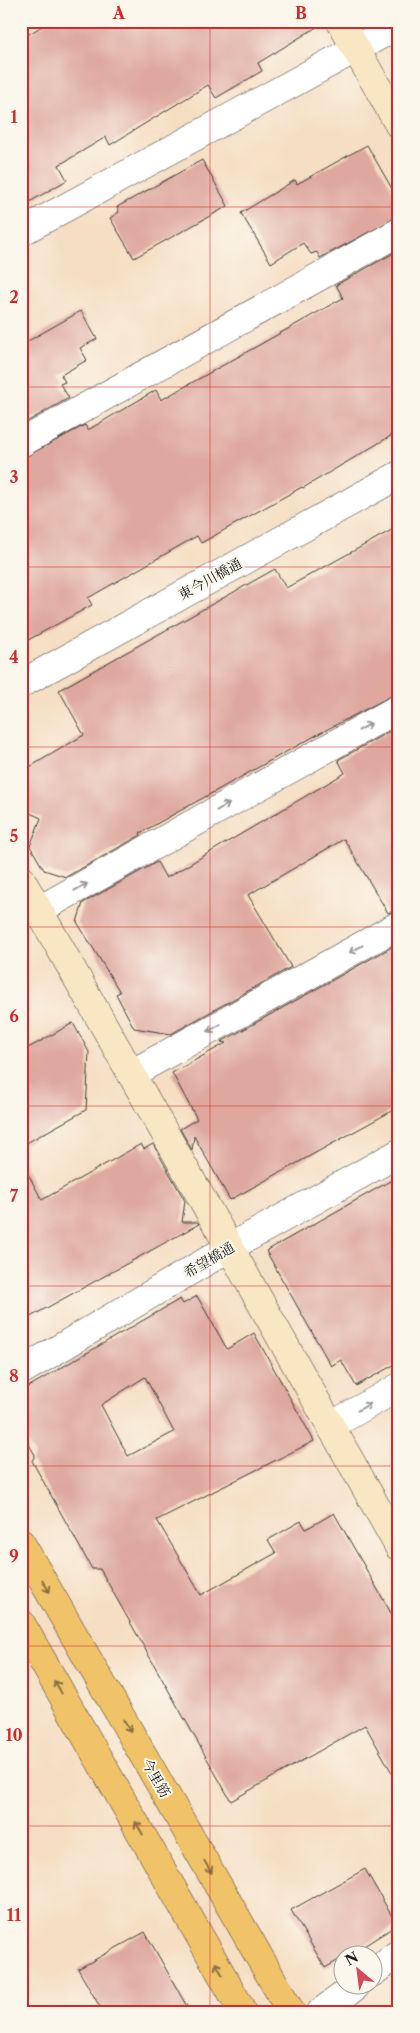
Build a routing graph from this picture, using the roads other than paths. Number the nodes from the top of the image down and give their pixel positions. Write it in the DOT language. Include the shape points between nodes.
graph roads {
  1 [pos="340,21"];
  2 [pos="399,25"];
  3 [pos="356,49"];
  4 [pos="399,126"];
  5 [pos="21,232"];
  6 [pos="399,232"];
  7 [pos="21,443"];
  8 [pos="399,475"];
  9 [pos="21,684"];
  10 [pos="399,708"];
  11 [pos="21,880"];
  12 [pos="39,910"];
  13 [pos="399,925"];
  14 [pos="131,1074"];
  15 [pos="399,1153"];
  16 [pos="229,1248"];
  17 [pos="21,1371"];
  18 [pos="399,1388"];
  19 [pos="330,1426"];
  20 [pos="21,1543"];
  21 [pos="399,1547"];
  22 [pos="21,1623"];
  23 [pos="399,1953"];
  24 [pos="382,1966"];
  25 [pos="343,1996"];
  26 [pos="243,2012"];
  27 [pos="291,2012"];
  28 [pos="321,2012"];
  1 -- 3 [label="street"];
  2 -- 3 [label="street"];
  3 -- 4 [label="street"];
  3 -- 5 [label="street"];
  6 -- 7 [label="street"];
  8 -- 9 [label="street, 東今川橋通"];
  12 -- 10 [label="street, one-way"];
  11 -- 12 [label="street"];
  12 -- 14 [label="street"];
  13 -- 14 [label="street, one-way"];
  14 -- 16 [label="street"];
  15 -- 16 [label="street, 希望橋通"];
  16 -- 17 [label="street, 希望橋通"];
  16 -- 19 [label="street"];
  19 -- 18 [label="street, one-way"];
  19 -- 21 [label="street"];
  20 -- 27 [label="main road, 今里筋, one-way"];
  26 -- 22 [label="main road, one-way"];
  23 -- 24 [label="street"];
  25 -- 28 [label="street"];
}
